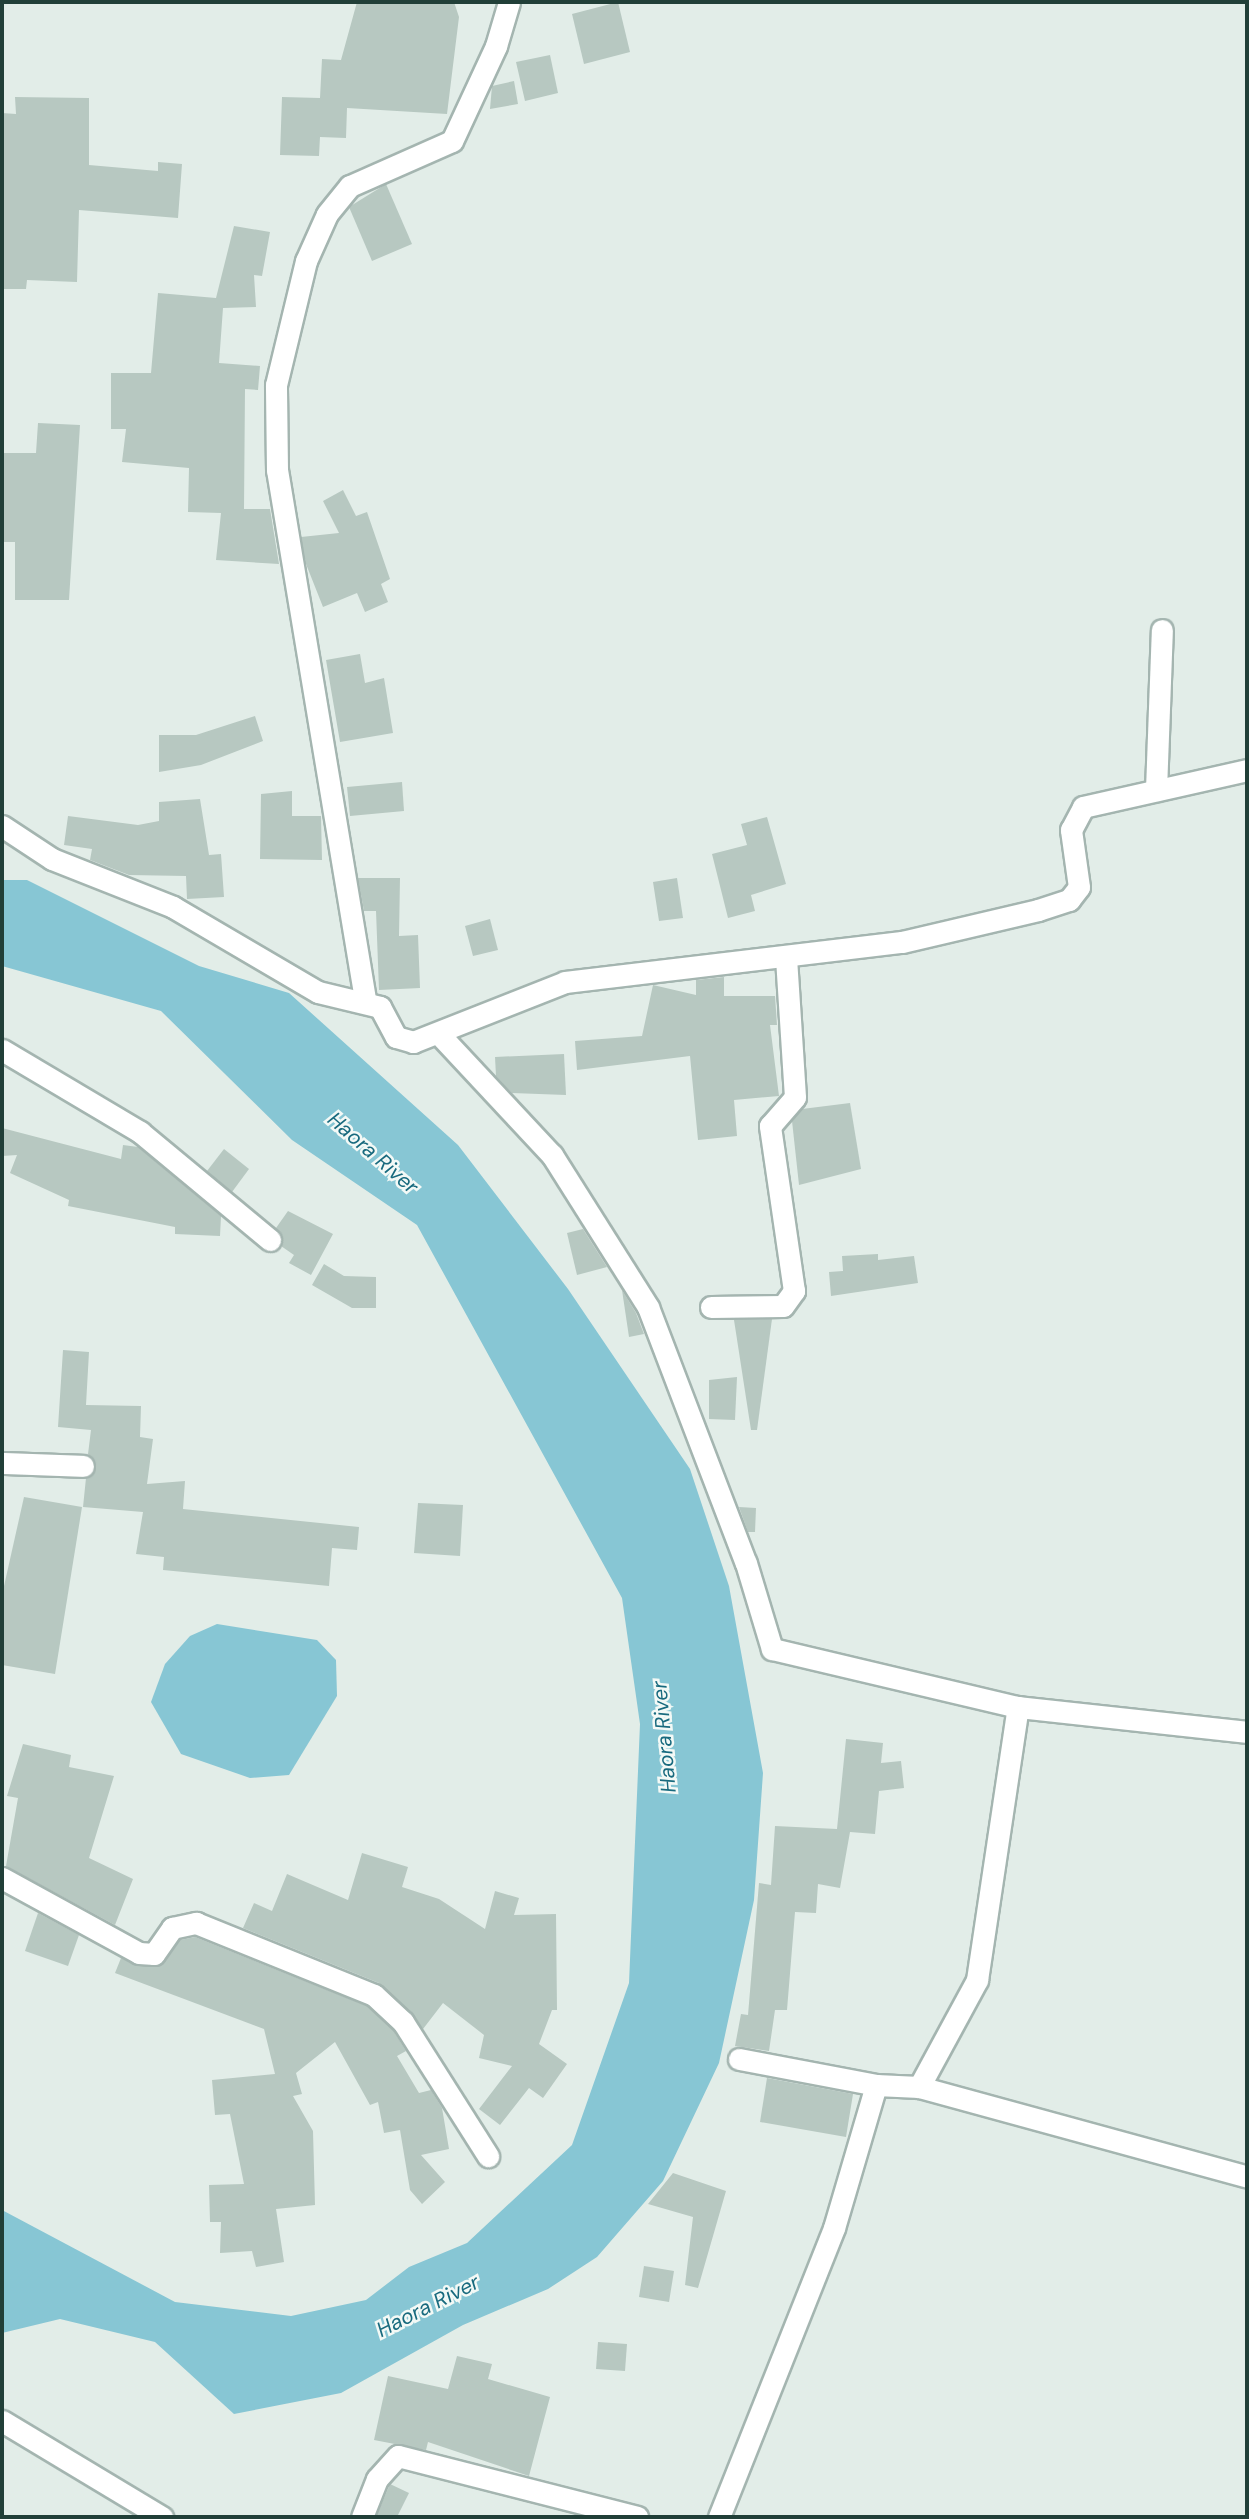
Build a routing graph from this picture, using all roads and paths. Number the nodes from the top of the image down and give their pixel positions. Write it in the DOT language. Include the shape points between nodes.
graph roads {
  1 [pos="509,2"];
  2 [pos="1162,630"];
  3 [pos="1247,770"];
  4 [pos="1156,790"];
  5 [pos="2,826"];
  6 [pos="786,956"];
  7 [pos="365,999"];
  8 [pos="439,1034"];
  9 [pos="2,1050"];
  10 [pos="270,1240"];
  11 [pos="711,1307"];
  12 [pos="2,1463"];
  13 [pos="83,1466"];
  14 [pos="1018,1707"];
  15 [pos="1247,1732"];
  16 [pos="2,1878"];
  17 [pos="739,2059"];
  18 [pos="876,2085"];
  19 [pos="919,2087"];
  20 [pos="488,2156"];
  21 [pos="1247,2177"];
  22 [pos="7,2424"];
  23 [pos="162,2517"];
  24 [pos="362,2517"];
  25 [pos="637,2517"];
  26 [pos="719,2517"];
  1 -- 7 [label="street" via="452,141 350,186 327,214 306,261 276,385 277,470"];
  2 -- 4 [label="street"];
  3 -- 4 [label="street"];
  4 -- 6 [label="street" via="1092,803 1075,814 1071,830 1080,882 1069,900 957,934"];
  5 -- 7 [label="street" via="52,859 173,907 317,992"];
  6 -- 8 [label="street" via="565,982"];
  6 -- 11 [label="street" via="795,1097 770,1126 794,1291 783,1306"];
  7 -- 8 [label="street" via="380,1007 401,1040"];
  8 -- 14 [label="street" via="552,1155 648,1307 746,1563 772,1649"];
  9 -- 10 [label="street" via="140,1132"];
  12 -- 13 [label="street"];
  14 -- 15 [label="street"];
  14 -- 19 [label="street" via="977,1980"];
  16 -- 20 [label="street" via="139,1953 157,1953 172,1928 196,1923 374,1995 418,2043"];
  17 -- 18 [label="street"];
  18 -- 19 [label="street"];
  18 -- 26 [label="street" via="834,2228"];
  19 -- 21 [label="street"];
  22 -- 23 [label="street"];
  24 -- 25 [label="street" via="389,2463 412,2456"];
}
